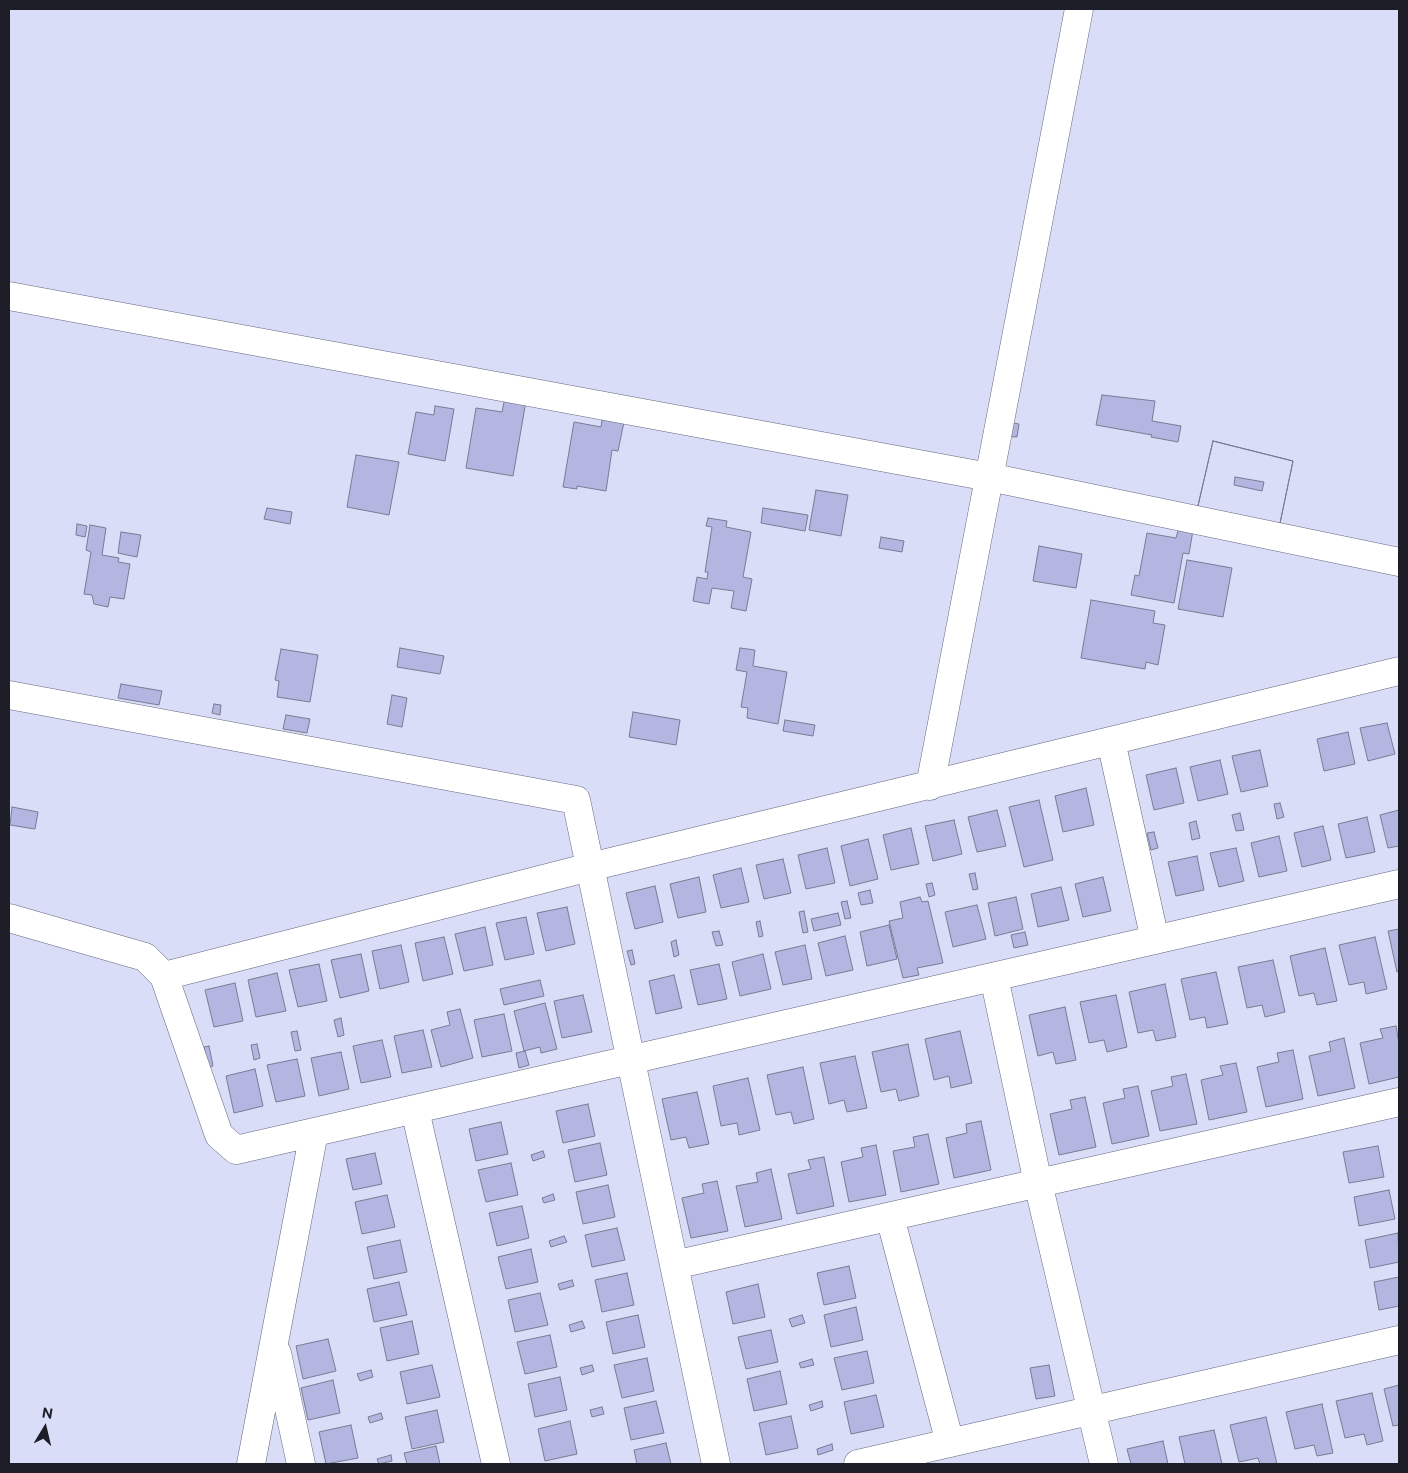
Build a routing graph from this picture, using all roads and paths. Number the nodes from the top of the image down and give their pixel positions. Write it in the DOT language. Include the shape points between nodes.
graph roads {
  1 [pos="1079,9"];
  2 [pos="9,296"];
  3 [pos="989,477"];
  4 [pos="1399,562"];
  5 [pos="1399,671"];
  6 [pos="9,695"];
  7 [pos="1111,741"];
  8 [pos="930,786"];
  9 [pos="590,867"];
  10 [pos="1399,884"];
  11 [pos="9,918"];
  12 [pos="1155,940"];
  13 [pos="164,976"];
  14 [pos="994,977"];
  15 [pos="631,1060"];
  16 [pos="1399,1102"];
  17 [pos="415,1110"];
  18 [pos="314,1132"];
  19 [pos="1038,1183"];
  20 [pos="890,1217"];
  21 [pos="674,1265"];
  22 [pos="1399,1340"];
  23 [pos="274,1342"];
  24 [pos="1091,1410"];
  25 [pos="950,1443"];
  26 [pos="251,1464"];
  27 [pos="300,1464"];
  28 [pos="496,1464"];
  29 [pos="716,1464"];
  30 [pos="858,1464"];
  31 [pos="1104,1464"];
  1 -- 3 [label="street"];
  2 -- 3 [label="street"];
  3 -- 4 [label="street"];
  3 -- 8 [label="street"];
  5 -- 7 [label="street"];
  6 -- 9 [label="street" via="576,800"];
  7 -- 8 [label="street"];
  7 -- 12 [label="street"];
  8 -- 9 [label="street"];
  9 -- 13 [label="street"];
  9 -- 15 [label="street"];
  10 -- 12 [label="street"];
  11 -- 13 [label="street" via="145,957"];
  12 -- 14 [label="street"];
  13 -- 18 [label="street" via="219,1134 236,1150"];
  14 -- 15 [label="street"];
  14 -- 19 [label="street"];
  15 -- 17 [label="street"];
  15 -- 21 [label="street"];
  16 -- 19 [label="street"];
  17 -- 18 [label="street"];
  17 -- 28 [label="street"];
  18 -- 23 [label="street"];
  19 -- 20 [label="street"];
  19 -- 24 [label="street"];
  20 -- 21 [label="street"];
  20 -- 25 [label="street"];
  21 -- 29 [label="street"];
  22 -- 24 [label="street"];
  23 -- 26 [label="street"];
  23 -- 27 [label="street"];
  24 -- 25 [label="street"];
  24 -- 31 [label="street"];
  25 -- 30 [label="street"];
}
